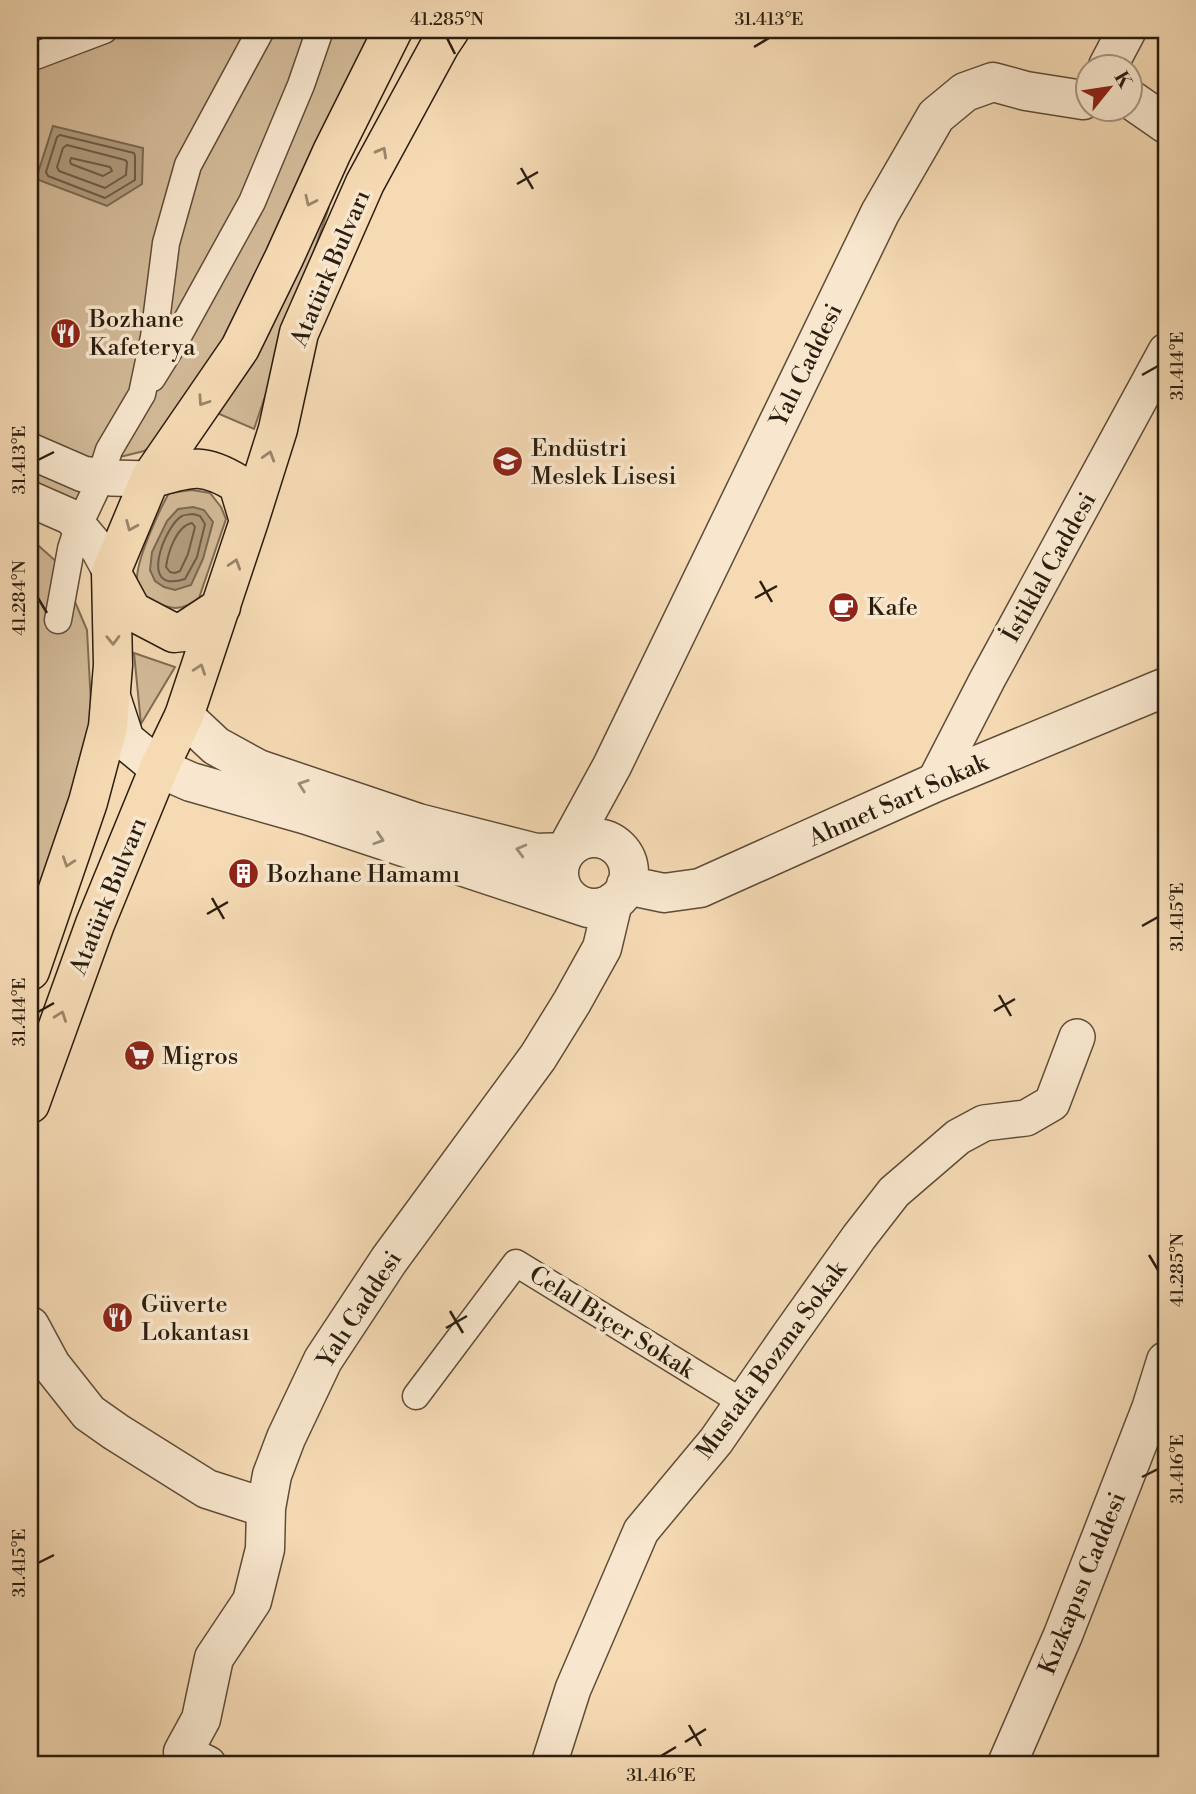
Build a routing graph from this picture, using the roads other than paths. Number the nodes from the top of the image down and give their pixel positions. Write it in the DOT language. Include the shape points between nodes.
graph roads {
  1 [pos="104,30"];
  2 [pos="261,30"];
  3 [pos="320,30"];
  4 [pos="393,30"];
  5 [pos="450,30"];
  6 [pos="1127,30"];
  7 [pos="1115,52"];
  8 [pos="30,58"];
  9 [pos="1074,99"];
  10 [pos="1144,109"];
  11 [pos="1166,124"];
  12 [pos="1166,351"];
  13 [pos="142,394"];
  14 [pos="30,451"];
  15 [pos="92,475"];
  16 [pos="150,479"];
  17 [pos="30,499"];
  18 [pos="249,521"];
  19 [pos="75,522"];
  20 [pos="111,572"];
  21 [pos="221,607"];
  22 [pos="58,620"];
  23 [pos="1166,687"];
  24 [pos="111,696"];
  25 [pos="184,716"];
  26 [pos="612,766"];
  27 [pos="159,768"];
  28 [pos="934,783"];
  29 [pos="220,791"];
  30 [pos="131,836"];
  31 [pos="615,844"];
  32 [pos="565,852"];
  33 [pos="609,899"];
  34 [pos="30,971"];
  35 [pos="1077,1037"];
  36 [pos="30,1104"];
  37 [pos="30,1326"];
  38 [pos="1166,1361"];
  39 [pos="416,1396"];
  40 [pos="742,1402"];
  41 [pos="266,1508"];
  42 [pos="196,1758"];
  43 [pos="549,1764"];
  44 [pos="1007,1764"];
  1 -- 8 [label="street"];
  2 -- 13 [label="street" via="188,165 166,243 155,337"];
  3 -- 13 [label="street" via="252,202"];
  4 -- 16 [label="main road, Atatürk Bulvarı, one-way" via="240,348"];
  18 -- 5 [label="main road, Atatürk Bulvarı, one-way" via="278,429 299,333 365,183"];
  6 -- 7 [label="street"];
  9 -- 26 [label="street, Yalı Caddesi" via="993,82 965,92 936,116 880,213"];
  10 -- 11 [label="street"];
  12 -- 28 [label="street, İstiklal Caddesi"];
  13 -- 15 [label="street"];
  14 -- 15 [label="street"];
  15 -- 16 [label="street"];
  15 -- 19 [label="street"];
  16 -- 18 [label="main road" via="187,468 208,469 238,484"];
  16 -- 20 [label="main road, Atatürk Bulvarı, one-way"];
  17 -- 19 [label="street"];
  21 -- 18 [label="main road, Atatürk Bulvarı, one-way"];
  19 -- 20 [label="street"];
  19 -- 22 [label="street"];
  20 -- 21 [label="main road" via="132,611 174,633"];
  20 -- 24 [label="main road, Atatürk Bulvarı, one-way"];
  25 -- 21 [label="main road, Atatürk Bulvarı, one-way"];
  23 -- 28 [label="street, Ahmet Sart Sokak"];
  24 -- 27 [label="street, Atatürk Bulvarı" via="125,740"];
  24 -- 34 [label="main road, Atatürk Bulvarı, one-way" via="108,727 88,802"];
  25 -- 27 [label="main road, Atatürk Bulvarı"];
  32 -- 25 [label="street, one-way" via="536,853 418,823 258,769 216,746"];
  26 -- 31 [label="street"];
  26 -- 32 [label="street, Yalı Caddesi"];
  27 -- 29 [label="street, Ahmet Sart Sokak"];
  27 -- 30 [label="main road, Atatürk Bulvarı"];
  28 -- 33 [label="street, Ahmet Sart Sokak" via="699,888"];
  29 -- 30 [label="street" via="181,794 156,809"];
  29 -- 33 [label="street, Ahmet Sart Sokak, one-way"];
  36 -- 30 [label="main road, Atatürk Bulvarı, one-way" via="94,924"];
  31 -- 32 [label="street" via="583,839"];
  31 -- 33 [label="street" via="629,874"];
  32 -- 33 [label="street" via="558,872 572,901"];
  33 -- 41 [label="street, Yalı Caddesi" via="601,948 538,1057 389,1260 323,1360 286,1438"];
  35 -- 40 [label="street, Mustafa Bozma Sokak" via="1052,1103 1026,1118 984,1123 958,1137 894,1192"];
  37 -- 41 [label="street" via="51,1365 89,1413 207,1489"];
  38 -- 44 [label="street, Kızkapısı Caddesi" via="1152,1409"];
  39 -- 40 [label="street, Celal Biçer Sokak" via="516,1263"];
  40 -- 43 [label="street, Mustafa Bozma Sokak" via="716,1441 641,1531 573,1689"];
  41 -- 42 [label="street, Yalı Caddesi" via="265,1549 251,1601 214,1658"];
}
